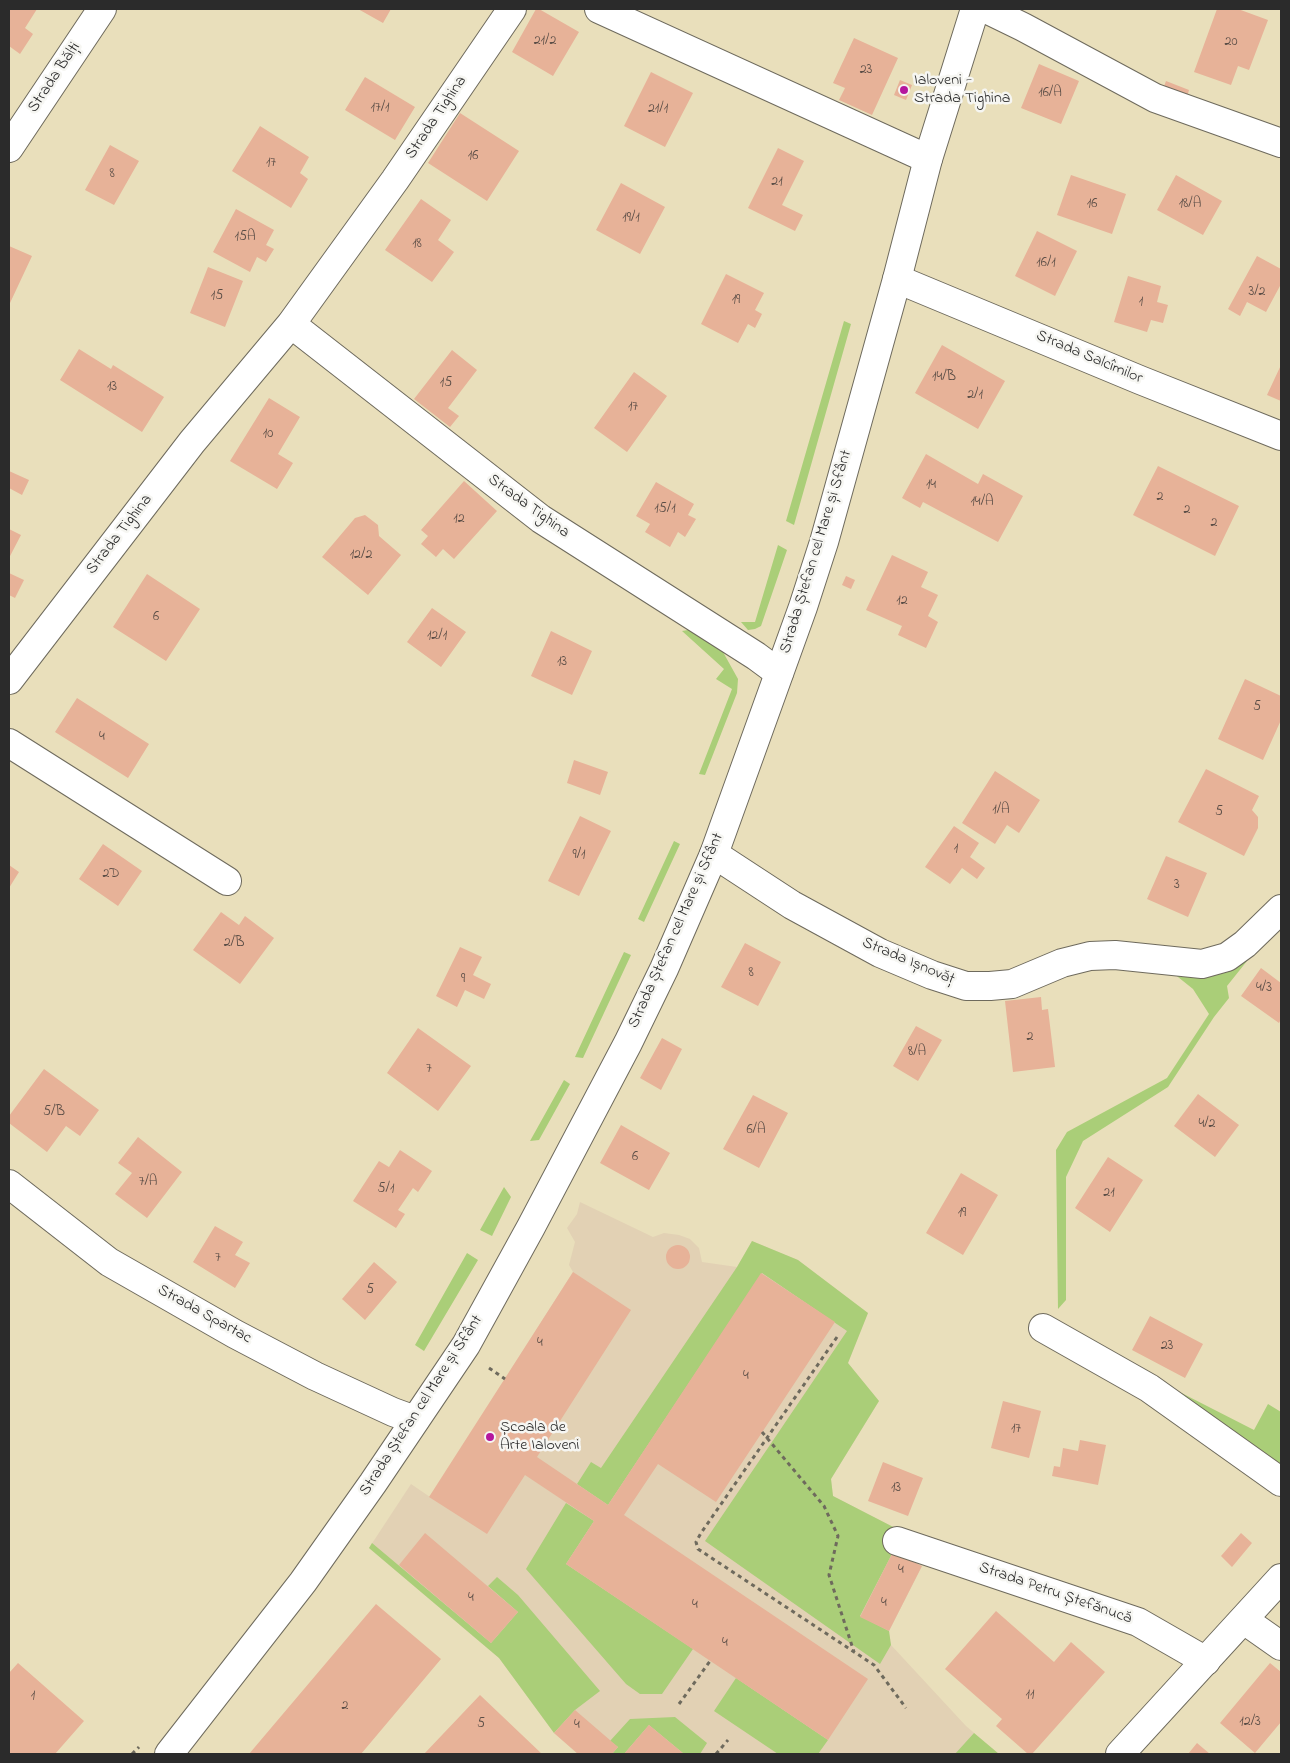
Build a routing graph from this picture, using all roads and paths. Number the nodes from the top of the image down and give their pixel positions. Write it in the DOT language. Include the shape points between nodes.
graph roads {
  1 [pos="102,9"];
  2 [pos="512,9"];
  3 [pos="599,9"];
  4 [pos="975,9"];
  5 [pos="986,9"];
  6 [pos="1281,143"];
  7 [pos="9,148"];
  8 [pos="928,159"];
  9 [pos="897,279"];
  10 [pos="291,324"];
  11 [pos="1281,436"];
  12 [pos="779,673"];
  13 [pos="9,680"];
  14 [pos="9,743"];
  15 [pos="714,854"];
  16 [pos="227,881"];
  17 [pos="1281,909"];
  18 [pos="9,1184"];
  19 [pos="1043,1328"];
  20 [pos="837,1337"];
  21 [pos="415,1420"];
  22 [pos="762,1432"];
  23 [pos="767,1438"];
  24 [pos="1281,1482"];
  25 [pos="897,1541"];
  26 [pos="1281,1578"];
  27 [pos="1244,1620"];
  28 [pos="1281,1646"];
  29 [pos="854,1652"];
  30 [pos="710,1661"];
  31 [pos="1206,1661"];
  32 [pos="679,1704"];
  33 [pos="906,1708"];
  34 [pos="728,1740"];
  35 [pos="169,1754"];
  36 [pos="716,1754"];
  37 [pos="1120,1754"];
  1 -- 7 [label="street, Strada Bălți"];
  2 -- 10 [label="street, Strada Tighina"];
  3 -- 8 [label="street"];
  4 -- 8 [label="street, Strada Ștefan cel Mare și Sfânt"];
  5 -- 6 [label="street" via="1155,98"];
  8 -- 9 [label="street, Strada Ștefan cel Mare și Sfânt"];
  9 -- 11 [label="street, Strada Salcîmilor"];
  9 -- 12 [label="street, Strada Ștefan cel Mare și Sfânt" via="824,542"];
  10 -- 12 [label="street, Strada Tighina" via="541,519"];
  10 -- 13 [label="street, Strada Tighina" via="192,442"];
  12 -- 15 [label="street, Strada Ștefan cel Mare și Sfânt"];
  14 -- 16 [label="street"];
  15 -- 17 [label="street, Strada Ișnovăț" via="792,905 880,953 932,976 966,986 1012,984 1062,963 1090,956 1115,955 1202,964 1227,956 1239,948"];
  15 -- 21 [label="street, Strada Ștefan cel Mare și Sfânt" via="664,969 605,1086 471,1337"];
  18 -- 21 [label="street, Strada Spartac" via="118,1266 235,1334"];
  19 -- 24 [label="street" via="1149,1388"];
  20 -- 23 [label="path"];
  21 -- 35 [label="street, Strada Ștefan cel Mare și Sfânt" via="303,1582"];
  22 -- 23 [label="path"];
  23 -- 29 [label="path" via="824,1506 838,1536 829,1576"];
  23 -- 29 [label="path" via="701,1533 696,1542 698,1549"];
  25 -- 31 [label="street, Strada Petru Ștefănucă" via="1138,1622"];
  26 -- 27 [label="street"];
  27 -- 28 [label="street"];
  27 -- 31 [label="street"];
  29 -- 33 [label="path" via="874,1665"];
  30 -- 32 [label="path"];
  31 -- 37 [label="street"];
  34 -- 36 [label="path"];
}
